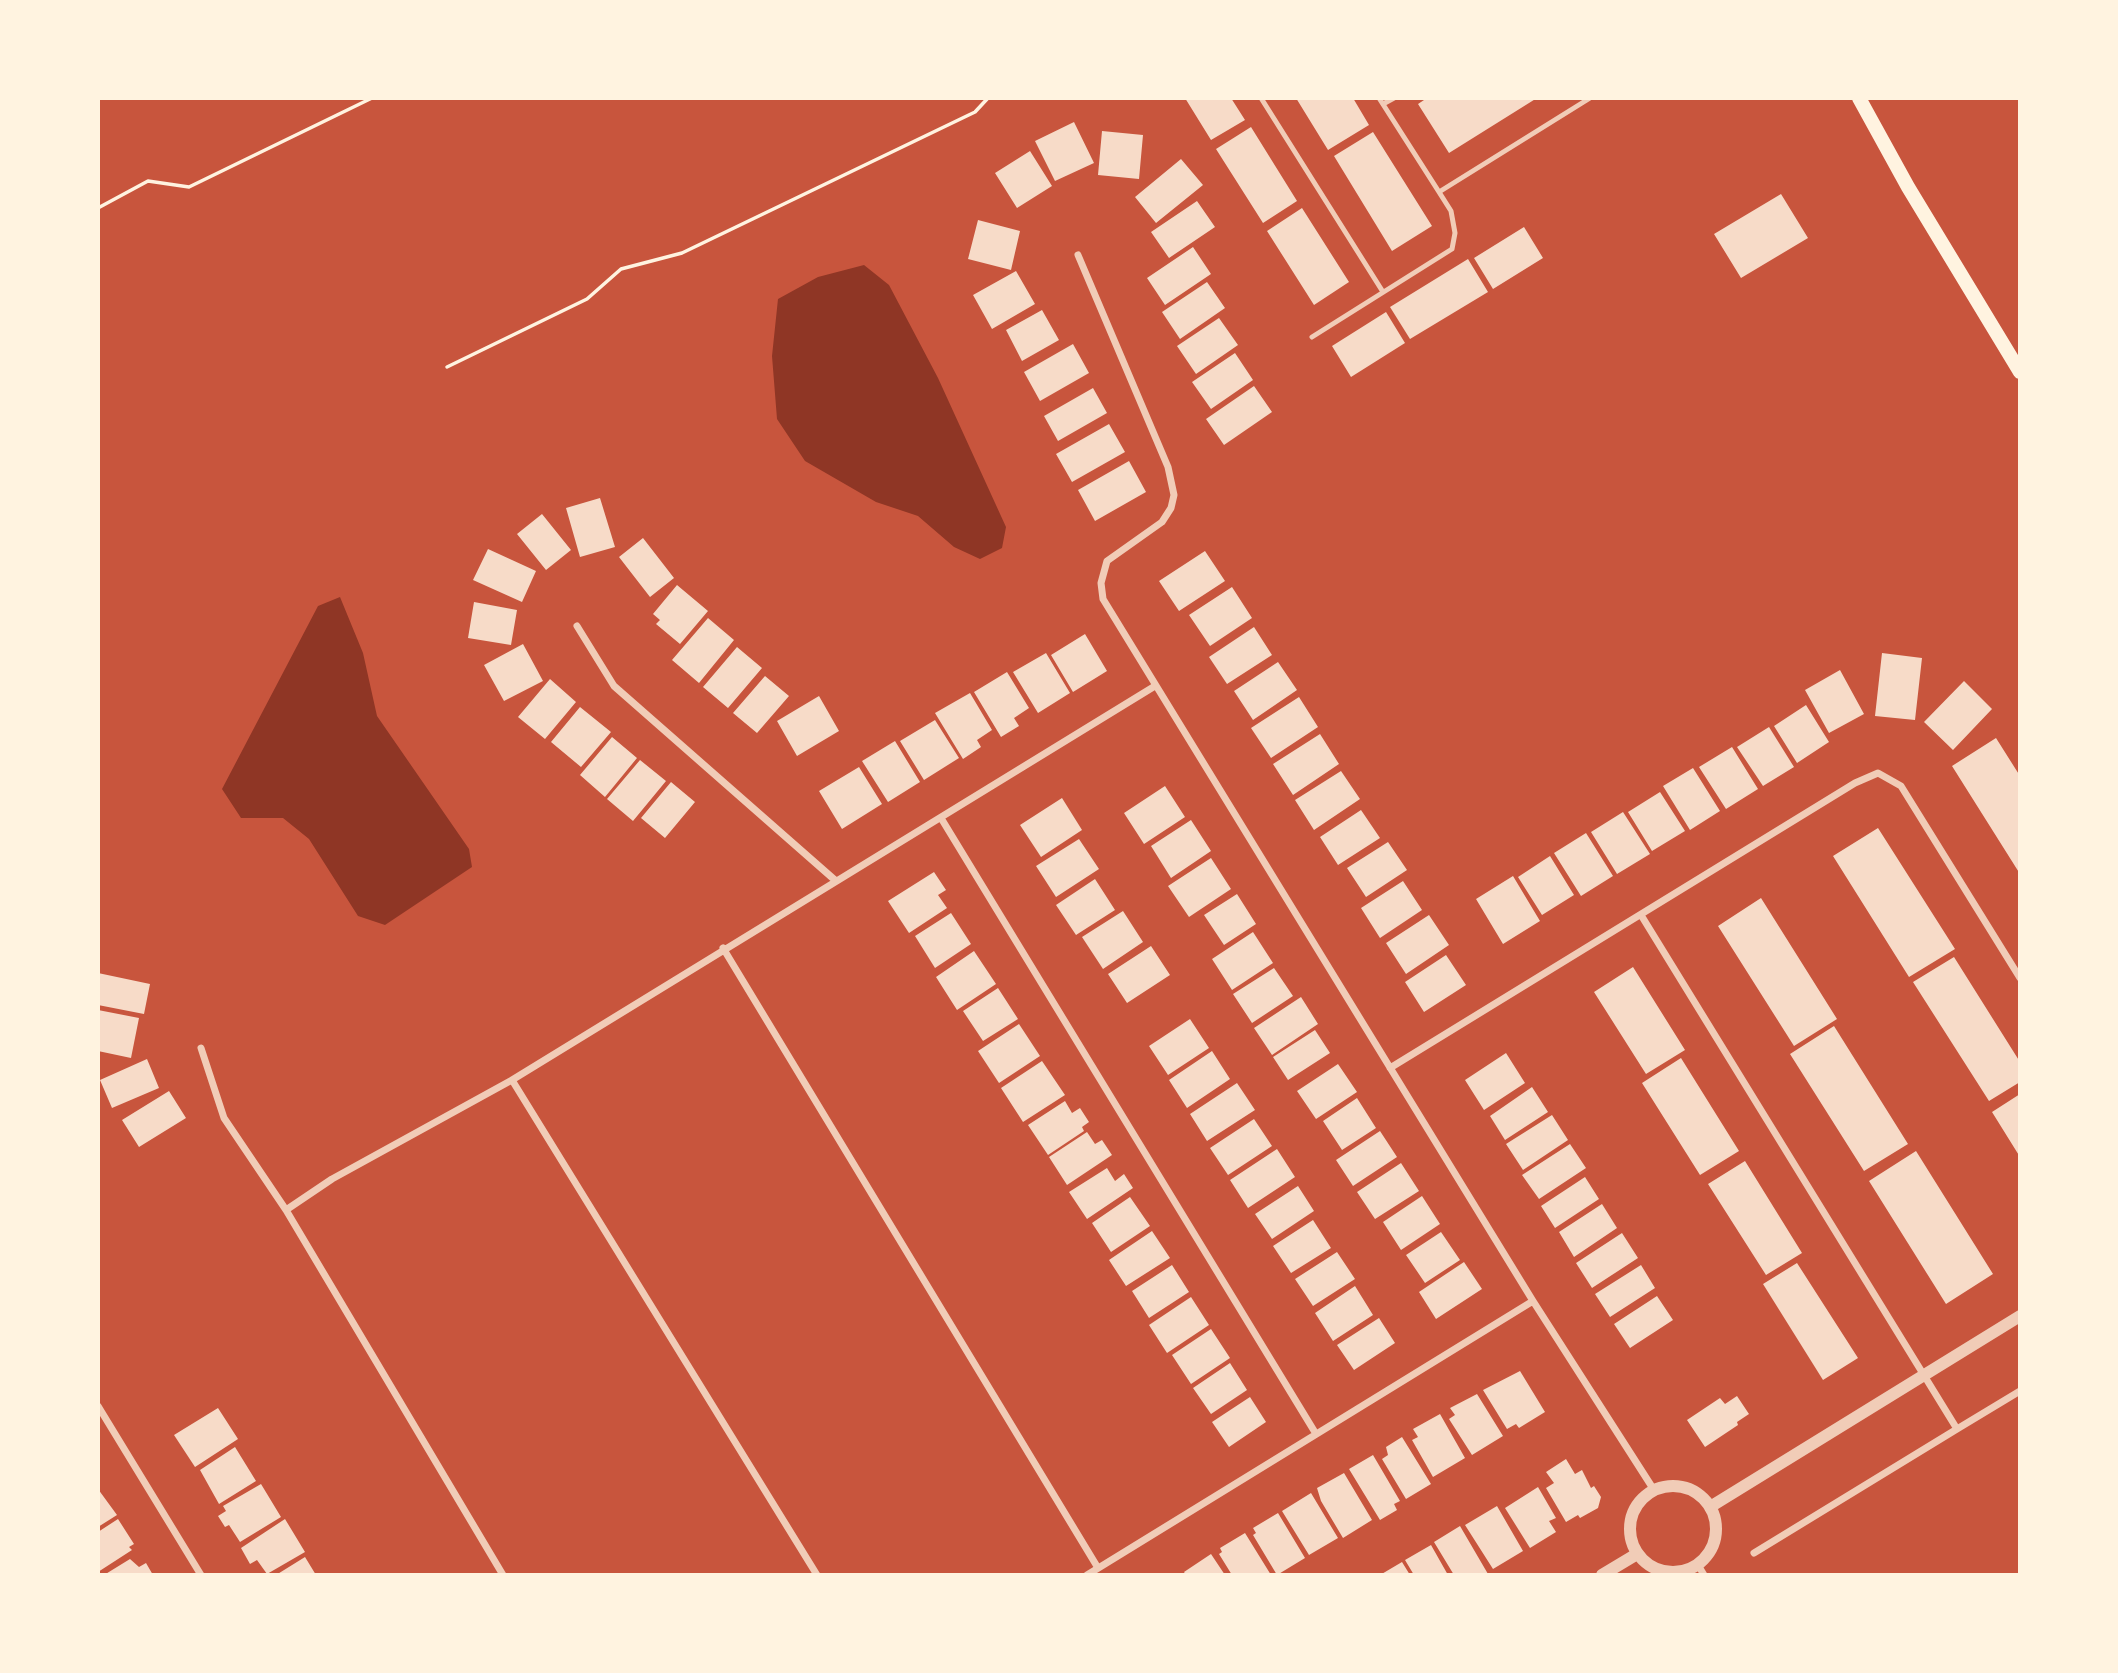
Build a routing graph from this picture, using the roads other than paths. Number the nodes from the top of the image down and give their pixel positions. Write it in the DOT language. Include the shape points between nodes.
graph roads {
  1 [pos="1261,98"];
  2 [pos="1394,98"];
  3 [pos="1589,98"];
  4 [pos="1859,98"];
  5 [pos="1381,101"];
  6 [pos="1438,192"];
  7 [pos="1078,255"];
  8 [pos="1383,292"];
  9 [pos="1312,337"];
  10 [pos="2020,372"];
  11 [pos="578,626"];
  12 [pos="1155,686"];
  13 [pos="941,818"];
  14 [pos="836,881"];
  15 [pos="1641,915"];
  16 [pos="723,948"];
  17 [pos="2020,978"];
  18 [pos="201,1048"];
  19 [pos="1390,1068"];
  20 [pos="512,1080"];
  21 [pos="286,1210"];
  22 [pos="1533,1301"];
  23 [pos="2020,1316"];
  24 [pos="1925,1375"];
  25 [pos="2020,1391"];
  26 [pos="98,1406"];
  27 [pos="1957,1429"];
  28 [pos="1316,1434"];
  29 [pos="1654,1490"];
  30 [pos="1710,1507"];
  31 [pos="1754,1553"];
  32 [pos="1637,1554"];
  33 [pos="1098,1568"];
  34 [pos="1701,1570"];
  35 [pos="201,1575"];
  36 [pos="503,1575"];
  37 [pos="817,1575"];
  38 [pos="1087,1575"];
  39 [pos="1602,1575"];
  1 -- 8 [label="lane"];
  2 -- 5 [label="lane"];
  3 -- 6 [label="lane"];
  4 -- 10 [label="main road"];
  5 -- 6 [label="lane"];
  6 -- 8 [label="lane" via="1451,211 1452,249"];
  7 -- 12 [label="street" via="1173,481 1171,508 1161,522 1112,554 1101,583 1103,599"];
  8 -- 9 [label="lane"];
  11 -- 14 [label="street" via="614,686"];
  12 -- 13 [label="street"];
  12 -- 19 [label="street"];
  13 -- 14 [label="street"];
  13 -- 28 [label="street"];
  14 -- 16 [label="street"];
  15 -- 17 [label="street" via="1878,773 1901,786"];
  15 -- 19 [label="street"];
  15 -- 24 [label="street"];
  16 -- 20 [label="street"];
  16 -- 33 [label="street"];
  18 -- 21 [label="street" via="224,1118"];
  19 -- 22 [label="street"];
  20 -- 21 [label="street" via="332,1179"];
  20 -- 37 [label="street"];
  21 -- 36 [label="street"];
  22 -- 28 [label="street"];
  22 -- 29 [label="street"];
  23 -- 24 [label="street"];
  24 -- 27 [label="street"];
  24 -- 30 [label="street"];
  25 -- 27 [label="street"];
  26 -- 35 [label="street"];
  27 -- 31 [label="street"];
  28 -- 33 [label="street"];
  29 -- 30 [label="street" via="1689,1489"];
  29 -- 32 [label="street" via="1632,1515 1631,1541"];
  30 -- 34 [label="street" via="1716,1533"];
  32 -- 34 [label="street" via="1671,1573"];
  32 -- 39 [label="street"];
  33 -- 38 [label="street"];
}
